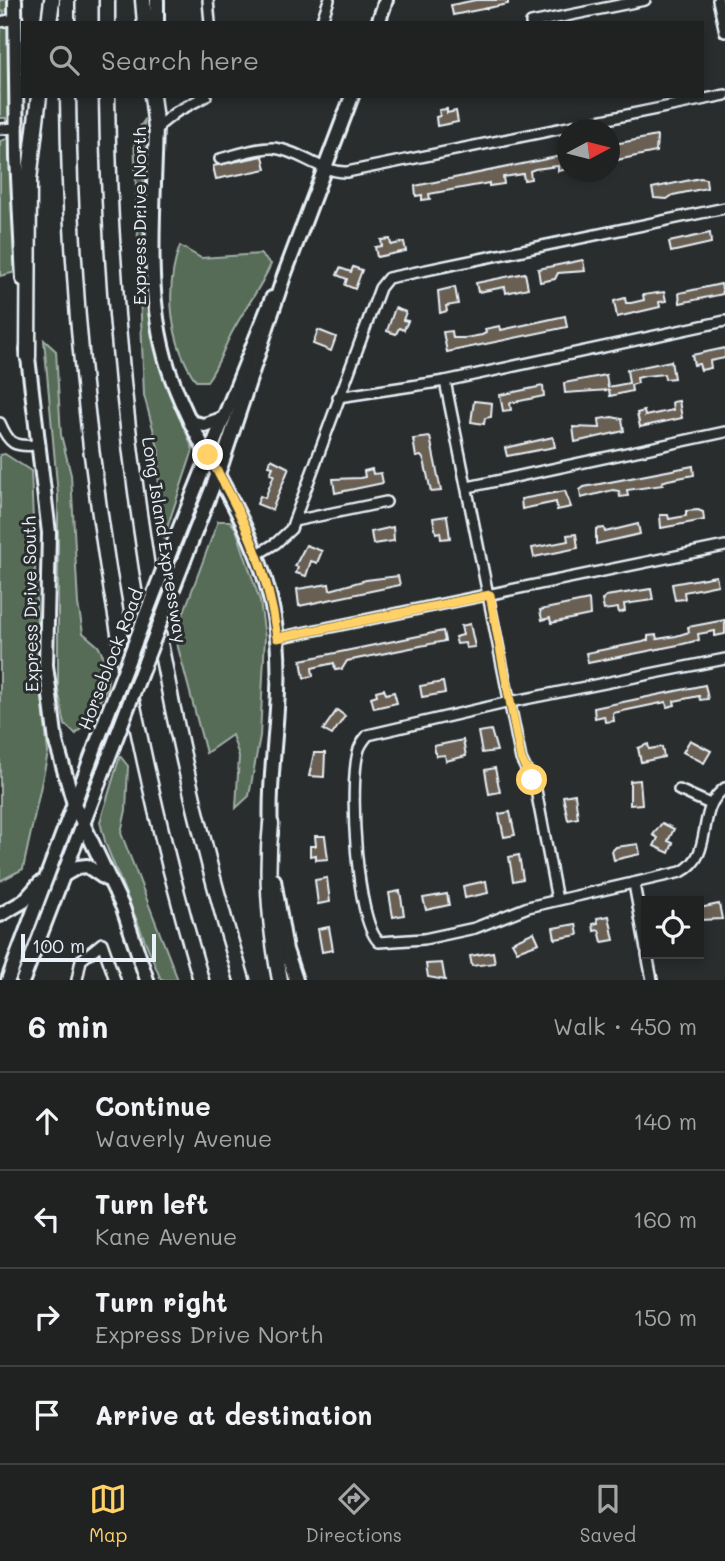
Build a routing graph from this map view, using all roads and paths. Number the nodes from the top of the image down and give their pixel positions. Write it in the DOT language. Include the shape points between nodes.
graph roads {
  1 [pos="15,0"];
  2 [pos="52,0"];
  3 [pos="67,0"];
  4 [pos="107,0"];
  5 [pos="143,0"];
  6 [pos="157,0"];
  7 [pos="208,0"];
  8 [pos="329,0"];
  9 [pos="386,0"];
  10 [pos="645,0"];
  11 [pos="718,0"];
  12 [pos="15,19"];
  13 [pos="50,21"];
  14 [pos="67,21"];
  15 [pos="107,21"];
  16 [pos="145,21"];
  17 [pos="157,21"];
  18 [pos="210,21"];
  19 [pos="322,21"];
  20 [pos="379,21"];
  21 [pos="541,21"];
  22 [pos="0,22"];
  23 [pos="725,32"];
  24 [pos="725,94"];
  25 [pos="39,98"];
  26 [pos="68,98"];
  27 [pos="107,98"];
  28 [pos="154,98"];
  29 [pos="202,98"];
  30 [pos="351,98"];
  31 [pos="16,128"];
  32 [pos="156,128"];
  33 [pos="0,129"];
  34 [pos="220,159"];
  35 [pos="324,169"];
  36 [pos="725,208"];
  37 [pos="284,276"];
  38 [pos="725,321"];
  39 [pos="27,357"];
  40 [pos="445,380"];
  41 [pos="338,397"];
  42 [pos="222,419"];
  43 [pos="190,422"];
  44 [pos="1,428"];
  45 [pos="725,432"];
  46 [pos="37,445"];
  47 [pos="208,455"];
  48 [pos="218,472"];
  49 [pos="468,486"];
  50 [pos="386,502"];
  51 [pos="294,521"];
  52 [pos="725,546"];
  53 [pos="258,554"];
  54 [pos="490,595"];
  55 [pos="277,638"];
  56 [pos="725,659"];
  57 [pos="510,702"];
  58 [pos="725,788"];
  59 [pos="679,790"];
  60 [pos="74,804"];
  61 [pos="710,804"];
  62 [pos="271,824"];
  63 [pos="83,825"];
  64 [pos="47,875"];
  65 [pos="64,875"];
  66 [pos="110,883"];
  67 [pos="634,884"];
  68 [pos="557,900"];
  69 [pos="0,915"];
  70 [pos="641,921"];
  71 [pos="36,949"];
  72 [pos="648,959"];
  73 [pos="8,980"];
  74 [pos="23,980"];
  75 [pos="31,980"];
  76 [pos="77,980"];
  77 [pos="115,980"];
  78 [pos="147,980"];
  79 [pos="201,980"];
  80 [pos="242,980"];
  81 [pos="280,980"];
  82 [pos="296,980"];
  83 [pos="652,980"];
  1 -- 12 [label="main road, Express Drive South"];
  2 -- 13 [label="highway"];
  3 -- 14 [label="highway"];
  4 -- 15 [label="highway"];
  5 -- 16 [label="highway"];
  6 -- 17 [label="main road"];
  7 -- 18 [label="street"];
  8 -- 19 [label="street"];
  9 -- 20 [label="main road"];
  10 -- 21 [label="street"];
  11 -- 23 [label="street"];
  12 -- 22 [label="street"];
  12 -- 31 [label="main road, Express Drive South"];
  24 -- 35 [label="street" via="356,171"];
  25 -- 39 [label="highway" via="29,180"];
  26 -- 79 [label="highway" via="79,328 101,521 137,728"];
  27 -- 80 [label="highway, Long Island Expressway" via="117,319 139,511 190,782"];
  28 -- 32 [label="highway"];
  29 -- 32 [label="street"];
  30 -- 35 [label="main road, Horseblock Road"];
  31 -- 33 [label="street"];
  31 -- 39 [label="main road, Express Drive South"];
  32 -- 43 [label="main road, Express Drive North" via="156,316 171,377"];
  34 -- 35 [label="street" via="273,148"];
  35 -- 37 [label="main road, Horseblock Road"];
  36 -- 41 [label="street" via="388,278 380,288"];
  37 -- 42 [label="main road, Horseblock Road" via="262,317"];
  37 -- 48 [label="main road, Horseblock Road"];
  38 -- 40 [label="street"];
  39 -- 46 [label="main road, Express Drive South"];
  40 -- 41 [label="street"];
  40 -- 49 [label="street"];
  41 -- 51 [label="street"];
  42 -- 43 [label="main road" via="209,425"];
  42 -- 47 [label="main road, Horseblock Road"];
  43 -- 47 [label="main road, Express Drive North"];
  44 -- 46 [label="street" via="14,445"];
  45 -- 49 [label="street"];
  46 -- 60 [label="main road, Express Drive South" via="49,541 49,699"];
  47 -- 48 [label="main road, Express Drive North"];
  47 -- 60 [label="main road, Horseblock Road, bridge"];
  48 -- 53 [label="main road, Express Drive North"];
  48 -- 63 [label="main road, Horseblock Road, bridge"];
  49 -- 54 [label="street"];
  50 -- 51 [label="street"];
  51 -- 53 [label="street" via="285,537"];
  52 -- 54 [label="street"];
  53 -- 55 [label="main road, Express Drive North"];
  54 -- 55 [label="street"];
  54 -- 57 [label="street"];
  55 -- 62 [label="main road, Express Drive North" via="279,691"];
  56 -- 57 [label="street"];
  57 -- 68 [label="street" via="521,759 536,790"];
  57 -- 68 [label="street" via="379,730 362,742 355,773 360,880 372,936 379,943 391,943 475,928"];
  58 -- 61 [label="street"];
  59 -- 61 [label="street"];
  60 -- 63 [label="main road, Express Drive South"];
  60 -- 64 [label="main road, Horseblock Road"];
  61 -- 67 [label="street" via="703,845 692,866"];
  62 -- 81 [label="highway" via="266,864"];
  62 -- 82 [label="main road, Express Drive North" via="276,898"];
  63 -- 65 [label="main road, Horseblock Road"];
  63 -- 66 [label="main road, Express Drive South"];
  64 -- 69 [label="main road" via="24,901"];
  64 -- 73 [label="main road, Horseblock Road"];
  65 -- 66 [label="main road" via="87,866"];
  65 -- 71 [label="main road, Horseblock Road"];
  66 -- 78 [label="main road, Express Drive South" via="127,917"];
  67 -- 68 [label="street"];
  67 -- 70 [label="street"];
  71 -- 74 [label="main road, Horseblock Road"];
  71 -- 75 [label="main road"];
  72 -- 83 [label="street"];
  76 -- 77 [label="street" via="81,960 102,943"];
}
